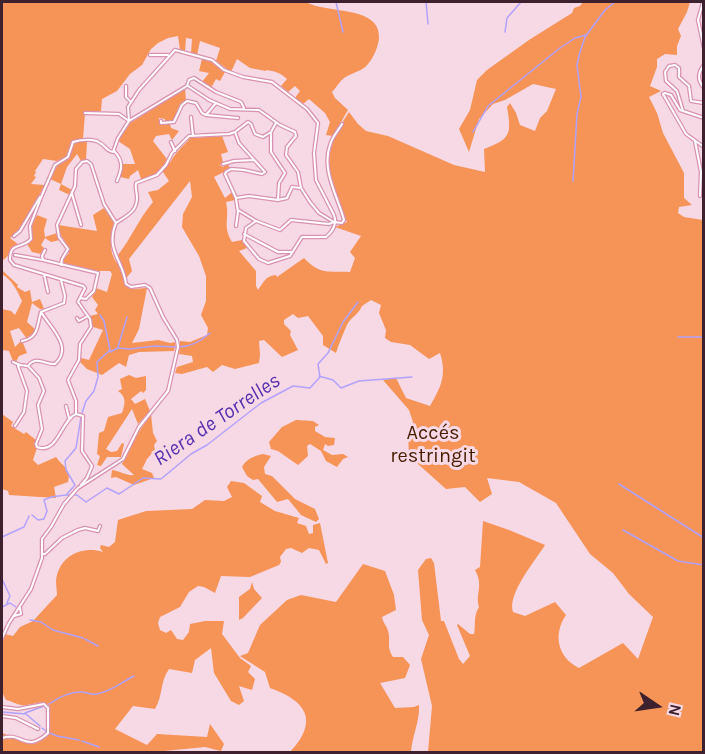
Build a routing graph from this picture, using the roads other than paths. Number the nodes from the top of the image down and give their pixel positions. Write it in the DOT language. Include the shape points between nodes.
graph roads {
  1 [pos="703,2"];
  2 [pos="704,48"];
  3 [pos="168,55"];
  4 [pos="150,56"];
  5 [pos="704,65"];
  6 [pos="126,86"];
  7 [pos="188,86"];
  8 [pos="704,88"];
  9 [pos="131,102"];
  10 [pos="216,103"];
  11 [pos="704,103"];
  12 [pos="244,109"];
  13 [pos="86,113"];
  14 [pos="685,113"];
  15 [pos="206,115"];
  16 [pos="191,117"];
  17 [pos="238,118"];
  18 [pos="704,118"];
  19 [pos="129,121"];
  20 [pos="161,121"];
  21 [pos="276,122"];
  22 [pos="342,124"];
  23 [pos="235,132"];
  24 [pos="271,132"];
  25 [pos="193,136"];
  26 [pos="695,141"];
  27 [pos="171,142"];
  28 [pos="704,147"];
  29 [pos="114,151"];
  30 [pos="174,151"];
  31 [pos="254,160"];
  32 [pos="222,164"];
  33 [pos="117,181"];
  34 [pos="302,188"];
  35 [pos="72,193"];
  36 [pos="42,195"];
  37 [pos="700,196"];
  38 [pos="236,198"];
  39 [pos="278,200"];
  40 [pos="238,210"];
  41 [pos="256,221"];
  42 [pos="336,222"];
  43 [pos="116,223"];
  44 [pos="81,225"];
  45 [pos="236,226"];
  46 [pos="244,234"];
  47 [pos="14,236"];
  48 [pos="45,250"];
  49 [pos="293,252"];
  50 [pos="15,255"];
  51 [pos="43,260"];
  52 [pos="61,265"];
  53 [pos="44,274"];
  54 [pos="61,280"];
  55 [pos="48,292"];
  56 [pos="80,298"];
  57 [pos="40,312"];
  58 [pos="88,316"];
  59 [pos="77,318"];
  60 [pos="22,341"];
  61 [pos="13,362"];
  62 [pos="20,365"];
  63 [pos="28,366"];
  64 [pos="66,406"];
  65 [pos="76,414"];
  66 [pos="69,418"];
  67 [pos="15,426"];
  68 [pos="78,488"];
  69 [pos="100,526"];
  70 [pos="78,530"];
  71 [pos="81,535"];
  72 [pos="42,554"];
  73 [pos="2,638"];
  74 [pos="2,707"];
  75 [pos="2,716"];
  76 [pos="38,729"];
  77 [pos="2,738"];
  1 -- 2 [label="street" via="698,20"];
  3 -- 4 [label="street"];
  3 -- 9 [label="street"];
  3 -- 42 [label="street" via="176,51 213,60 225,70 270,81 310,112 318,122 314,153 317,184"];
  5 -- 8 [label="street" via="698,71"];
  6 -- 9 [label="street" via="126,97"];
  7 -- 10 [label="street"];
  7 -- 12 [label="street" via="189,80 195,78 240,101"];
  7 -- 19 [label="street"];
  9 -- 19 [label="street"];
  10 -- 12 [label="street"];
  10 -- 15 [label="street"];
  11 -- 14 [label="street" via="691,101 689,86 679,77 679,68 669,66 666,81 677,91"];
  12 -- 21 [label="street" via="259,110"];
  13 -- 19 [label="street" via="119,114"];
  14 -- 18 [label="street"];
  14 -- 26 [label="street" via="671,95 664,93 682,128"];
  15 -- 17 [label="street"];
  15 -- 20 [label="street" via="195,102 187,101 181,105 174,123"];
  16 -- 25 [label="street"];
  19 -- 29 [label="street"];
  21 -- 24 [label="street"];
  21 -- 34 [label="street" via="296,134 286,154 298,172"];
  22 -- 42 [label="street" via="327,155 332,186 344,220"];
  23 -- 24 [label="street" via="248,122 258,136"];
  23 -- 25 [label="street"];
  23 -- 31 [label="street"];
  24 -- 39 [label="street" via="271,152 285,172 279,183"];
  25 -- 30 [label="street"];
  26 -- 28 [label="street"];
  26 -- 37 [label="street" via="701,172"];
  27 -- 30 [label="street"];
  29 -- 33 [label="street" via="122,166"];
  29 -- 36 [label="street" via="109,152 95,141 74,142 68,157 54,167"];
  30 -- 43 [label="street" via="156,176 136,183 135,208"];
  31 -- 32 [label="street"];
  31 -- 38 [label="street" via="264,173 225,173"];
  34 -- 39 [label="street" via="291,188 287,198"];
  34 -- 42 [label="street" via="318,212"];
  35 -- 43 [label="street" via="77,167 88,162"];
  35 -- 44 [label="street"];
  35 -- 52 [label="street" via="57,225 59,237 68,250"];
  36 -- 47 [label="street"];
  36 -- 53 [label="street" via="30,226 31,239 13,248 10,259 14,265"];
  38 -- 39 [label="street"];
  38 -- 40 [label="street"];
  40 -- 41 [label="street"];
  40 -- 45 [label="street"];
  41 -- 42 [label="street" via="279,231 291,220 329,225"];
  41 -- 46 [label="street"];
  42 -- 49 [label="street" via="327,236 302,237"];
  43 -- 68 [label="street" via="113,250 126,284 150,288 178,345 168,391 138,427 123,459"];
  46 -- 49 [label="street" via="278,252"];
  46 -- 49 [label="street" via="244,243 264,263 283,260"];
  48 -- 51 [label="street"];
  50 -- 51 [label="street"];
  51 -- 52 [label="street"];
  52 -- 56 [label="street" via="99,274 93,294"];
  53 -- 54 [label="street"];
  53 -- 55 [label="street"];
  54 -- 56 [label="street" via="83,286"];
  54 -- 57 [label="street" via="63,303"];
  56 -- 58 [label="street"];
  57 -- 60 [label="street" via="36,334"];
  57 -- 63 [label="street" via="60,340 63,351 55,364 39,360"];
  58 -- 59 [label="street" via="79,321"];
  58 -- 65 [label="street" via="91,328 80,344 79,360 68,380"];
  61 -- 62 [label="street"];
  62 -- 63 [label="street"];
  62 -- 67 [label="street" via="18,370 27,391 23,413"];
  63 -- 66 [label="street" via="44,391 38,405 42,429 37,447 51,445"];
  64 -- 66 [label="street"];
  65 -- 66 [label="street"];
  65 -- 68 [label="street" via="83,416 81,448 92,466"];
  68 -- 72 [label="street" via="42,539"];
  69 -- 70 [label="street" via="98,531"];
  70 -- 71 [label="street"];
  70 -- 72 [label="street"];
  72 -- 73 [label="street" via="32,589"];
  74 -- 77 [label="street" via="45,705 48,731 34,744"];
  75 -- 76 [label="street"];
}
